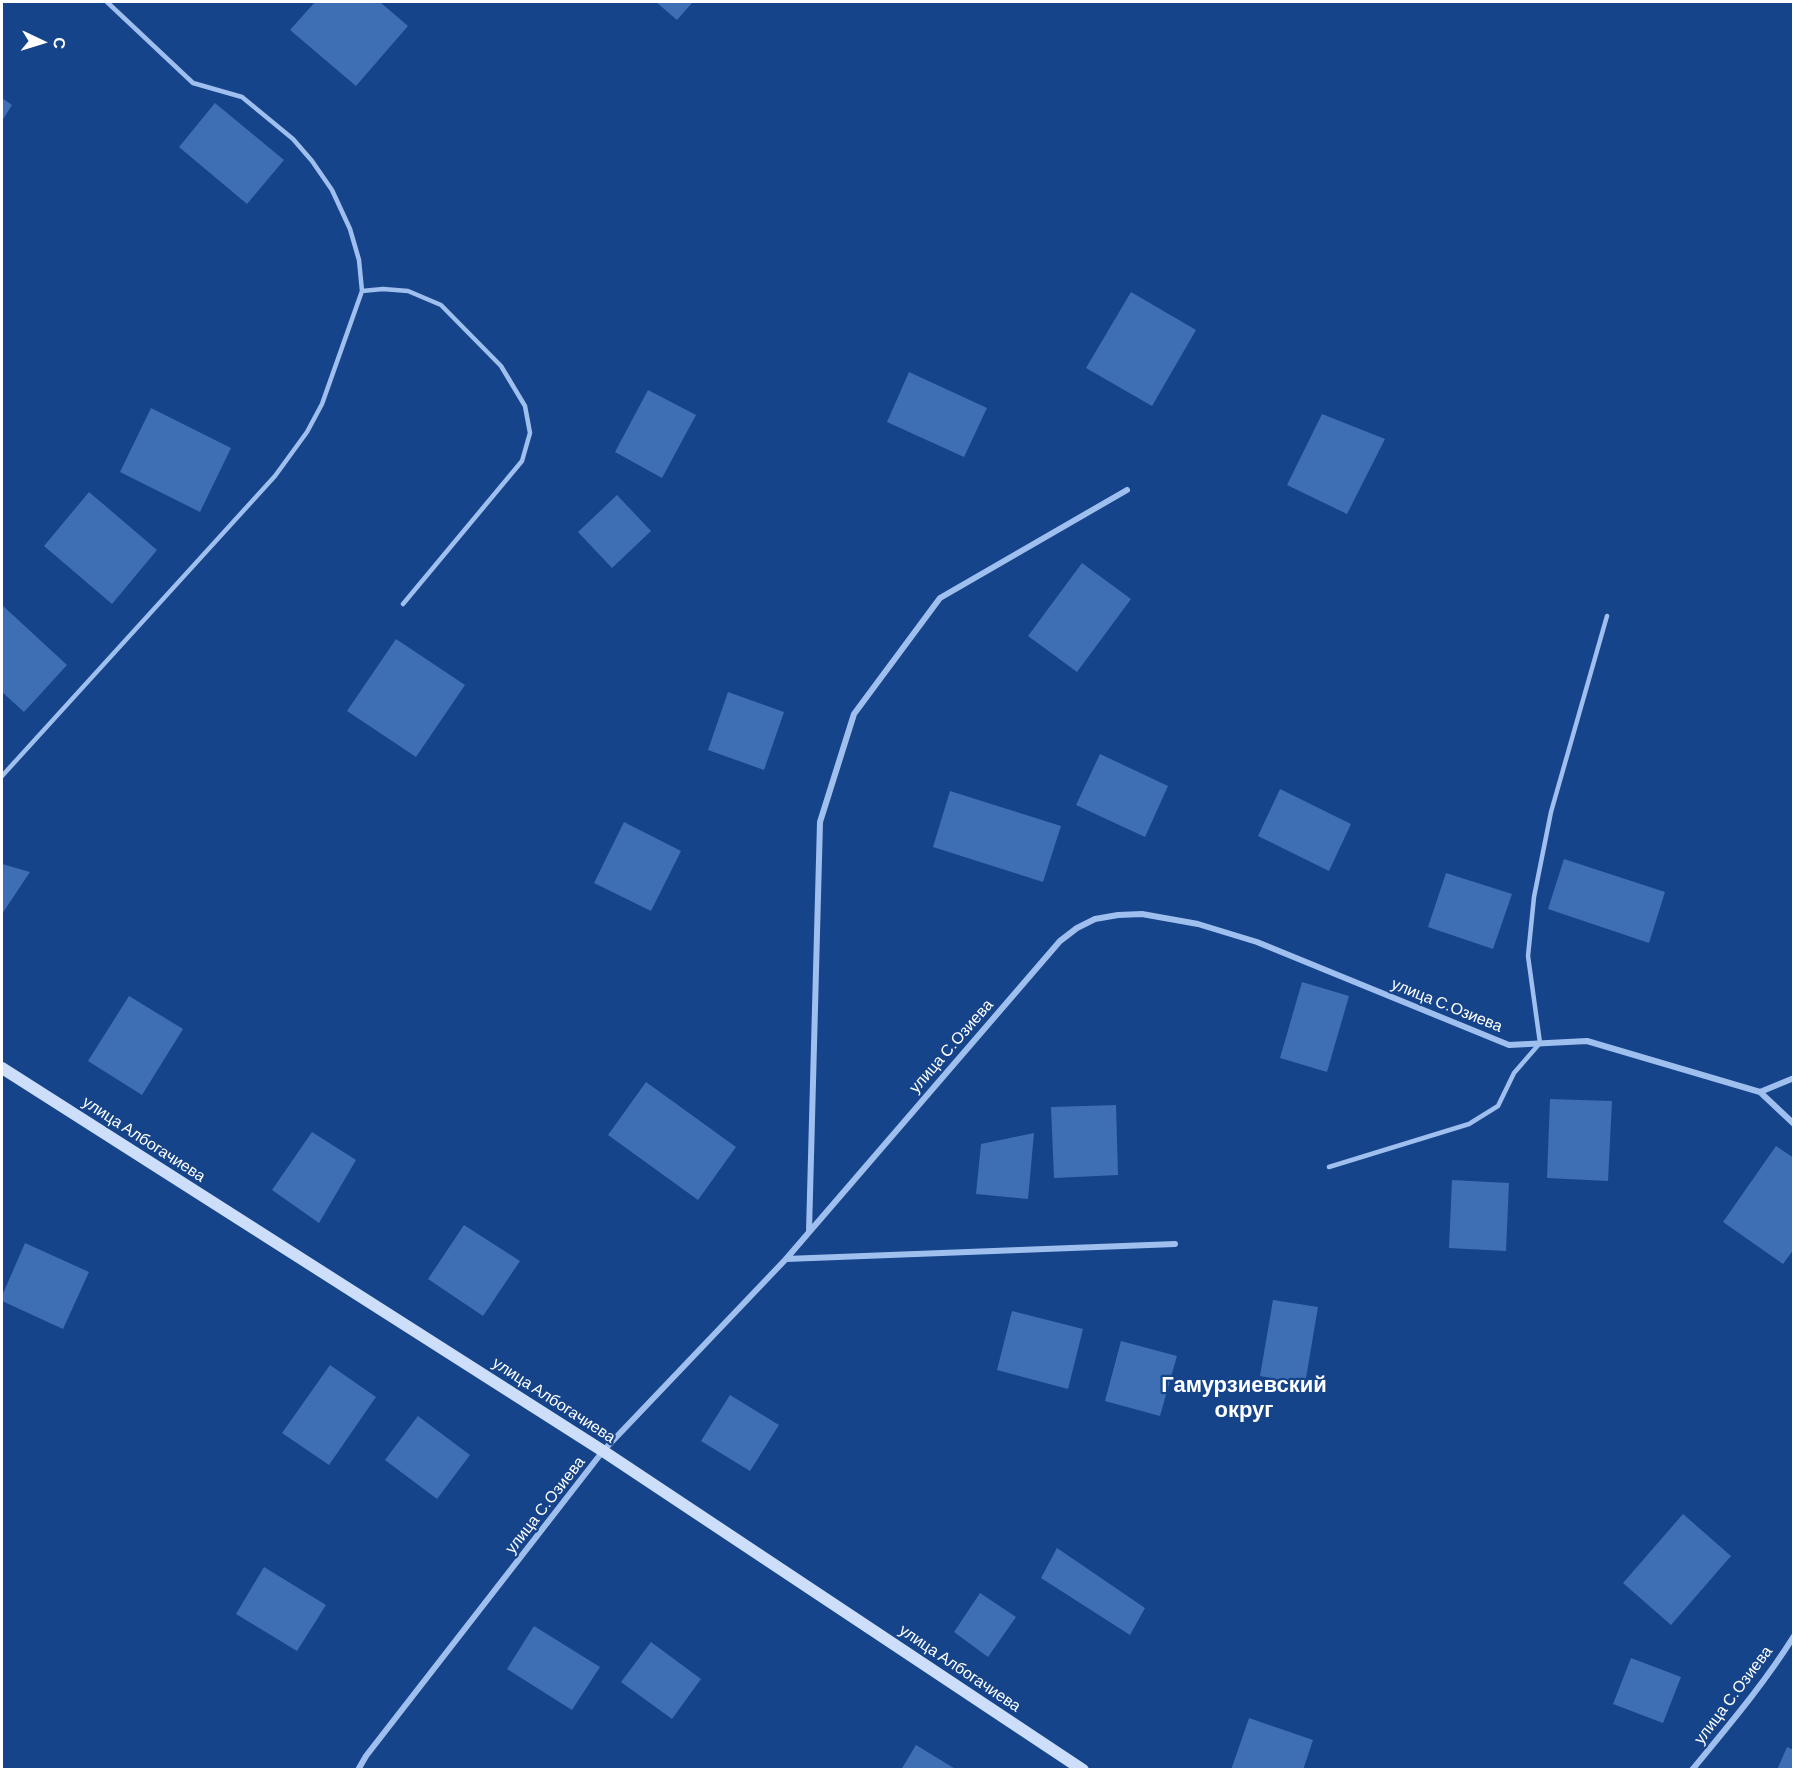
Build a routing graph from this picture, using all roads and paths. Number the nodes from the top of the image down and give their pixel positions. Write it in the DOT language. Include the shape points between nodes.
graph roads {
  1 [pos="107,2"];
  2 [pos="362,291"];
  3 [pos="1127,490"];
  4 [pos="403,604"];
  5 [pos="1607,616"];
  6 [pos="2,776"];
  7 [pos="1540,1043"];
  8 [pos="2,1068"];
  9 [pos="1794,1078"];
  10 [pos="1760,1092"];
  11 [pos="1794,1124"];
  12 [pos="1329,1167"];
  13 [pos="809,1231"];
  14 [pos="1175,1244"];
  15 [pos="786,1258"];
  16 [pos="603,1451"];
  17 [pos="1794,1636"];
  18 [pos="358,1770"];
  19 [pos="1083,1770"];
  20 [pos="1692,1770"];
  1 -- 2 [label="lane" via="193,84 242,97 312,160 351,229"];
  2 -- 4 [label="lane" via="408,291 441,305 501,366 525,406 530,434 522,460"];
  2 -- 6 [label="lane" via="322,404 281,469"];
  3 -- 13 [label="street" via="940,598 854,714 820,822"];
  5 -- 7 [label="lane" via="1551,812 1534,897 1528,956"];
  7 -- 10 [label="street, улица С.Озиева" via="1587,1041"];
  7 -- 12 [label="lane" via="1514,1073 1498,1106 1469,1124"];
  7 -- 13 [label="street, улица С.Озиева" via="1509,1045 1257,942 1198,924 1142,914 1095,919 1060,941"];
  8 -- 16 [label="street, улица Албогачиева"];
  9 -- 10 [label="street"];
  10 -- 11 [label="street, улица С.Озиева"];
  13 -- 15 [label="street, улица С.Озиева"];
  14 -- 15 [label="street"];
  15 -- 16 [label="street, улица С.Озиева"];
  16 -- 18 [label="street, улица С.Озиева"];
  16 -- 19 [label="street, улица Албогачиева"];
  17 -- 20 [label="street, улица С.Озиева" via="1773,1670"];
}
